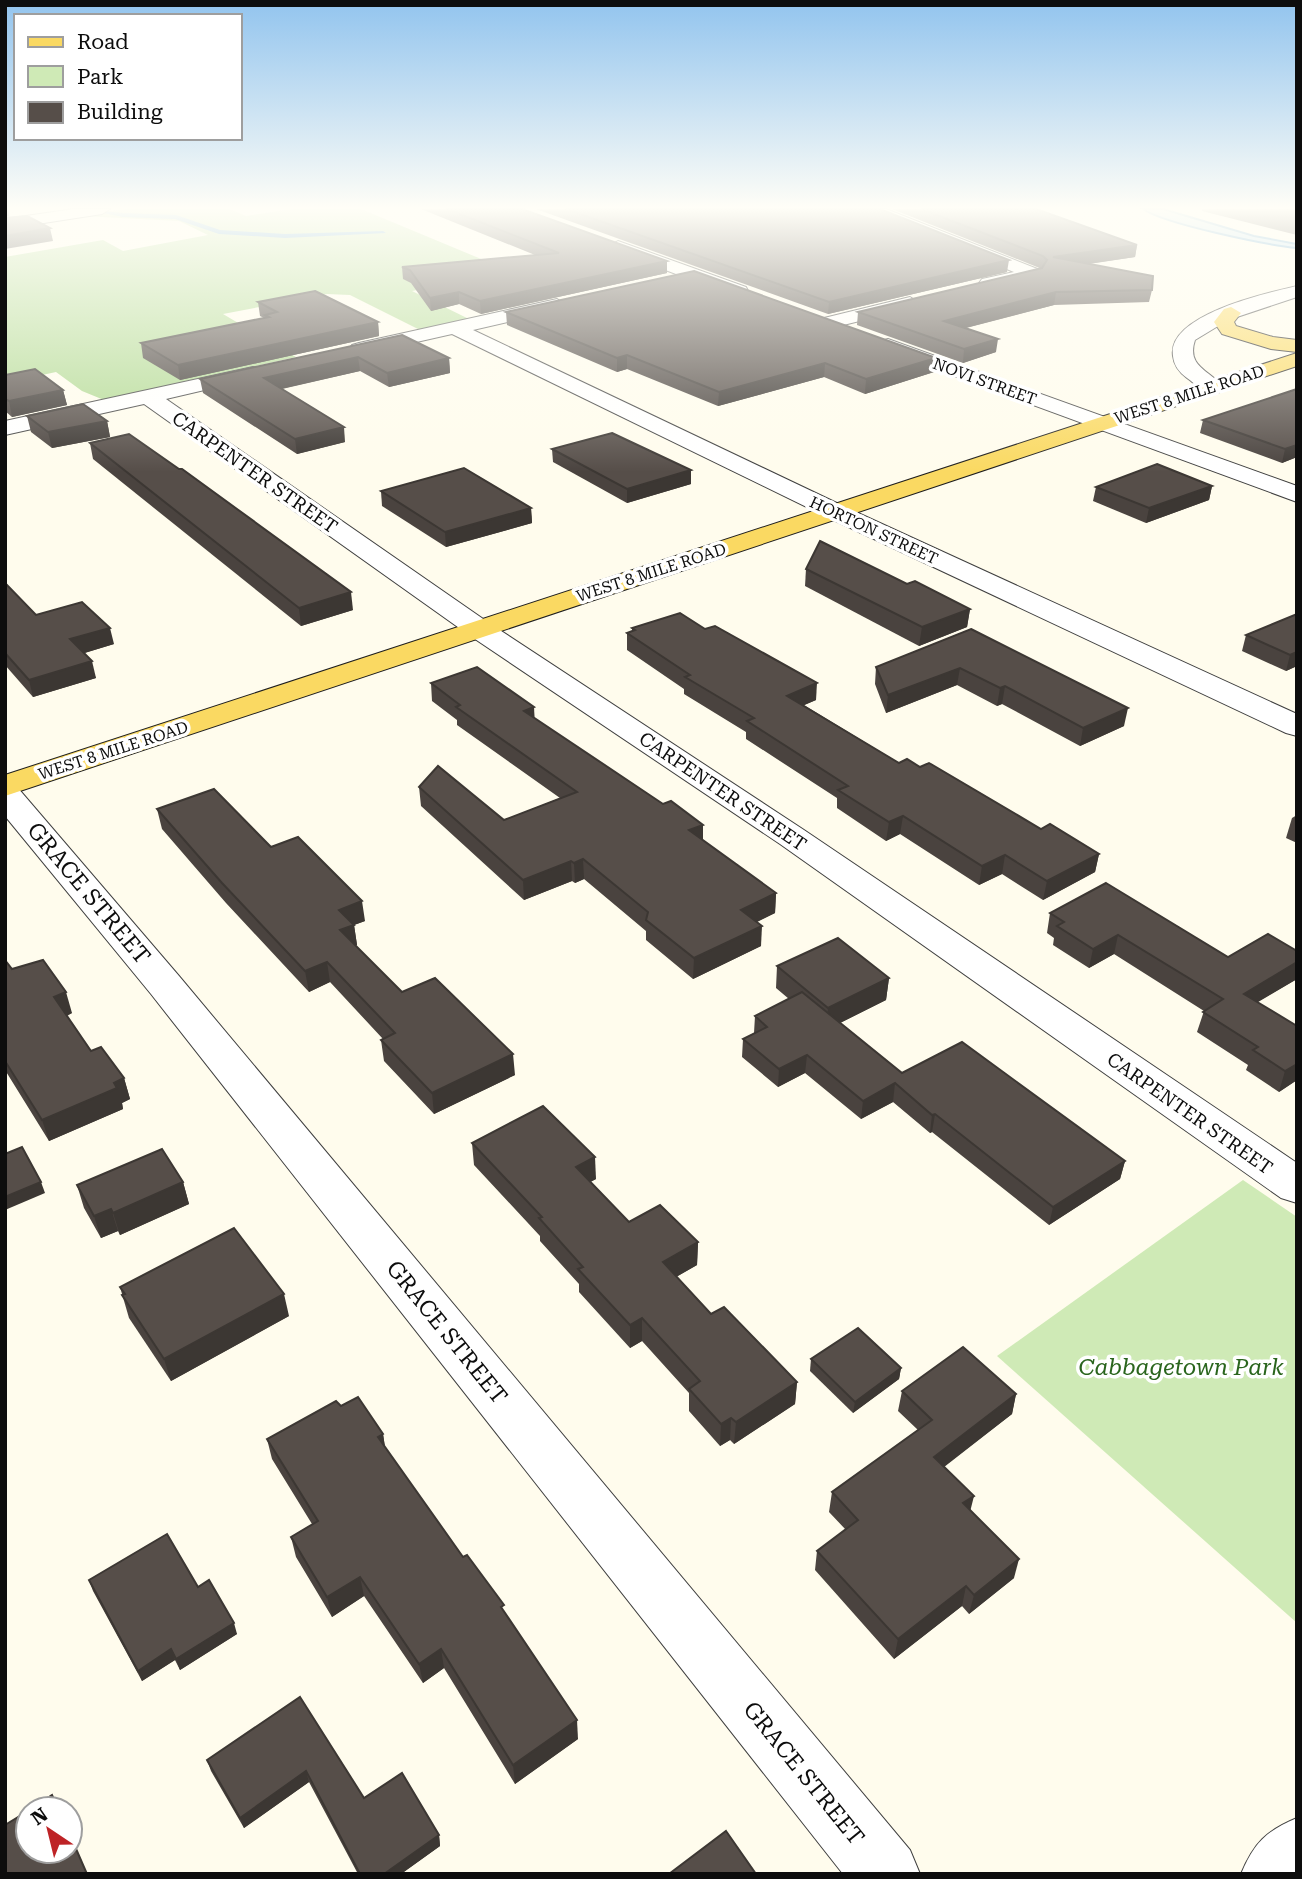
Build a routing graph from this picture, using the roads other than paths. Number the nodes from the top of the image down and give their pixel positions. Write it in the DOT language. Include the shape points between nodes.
graph roads {
  1 [pos="932,297"];
  2 [pos="1280,297"];
  3 [pos="573,301"];
  4 [pos="1231,313"];
  5 [pos="454,328"];
  6 [pos="1297,346"];
  7 [pos="335,355"];
  8 [pos="1297,359"];
  9 [pos="268,370"];
  10 [pos="1212,387"];
  11 [pos="149,397"];
  12 [pos="1101,423"];
  13 [pos="5,428"];
  14 [pos="1297,495"];
  15 [pos="834,511"];
  16 [pos="479,629"];
  17 [pos="1297,726"];
  18 [pos="5,786"];
  19 [pos="5,794"];
  20 [pos="1297,1186"];
  21 [pos="1297,1851"];
  22 [pos="886,1874"];
  23 [pos="1275,1874"];
  1 -- 12 [label="street, NOVI STREET" via="821,320"];
  2 -- 4 [label="street"];
  3 -- 5 [label="street"];
  4 -- 6 [label="main road" via="1224,323 1229,330"];
  4 -- 10 [label="street" via="1187,335 1182,349 1187,368"];
  5 -- 7 [label="street"];
  5 -- 15 [label="street, HORTON STREET"];
  8 -- 10 [label="main road, WEST 8 MILE ROAD"];
  9 -- 11 [label="street"];
  10 -- 12 [label="main road, WEST 8 MILE ROAD"];
  11 -- 13 [label="street"];
  11 -- 16 [label="street, CARPENTER STREET"];
  12 -- 14 [label="street, NOVI STREET"];
  12 -- 15 [label="main road, WEST 8 MILE ROAD"];
  15 -- 16 [label="main road, WEST 8 MILE ROAD"];
  15 -- 17 [label="street, HORTON STREET"];
  16 -- 18 [label="main road, WEST 8 MILE ROAD"];
  16 -- 20 [label="street, CARPENTER STREET" via="792,837"];
  19 -- 22 [label="street, GRACE STREET"];
  21 -- 23 [label="street"];
}
